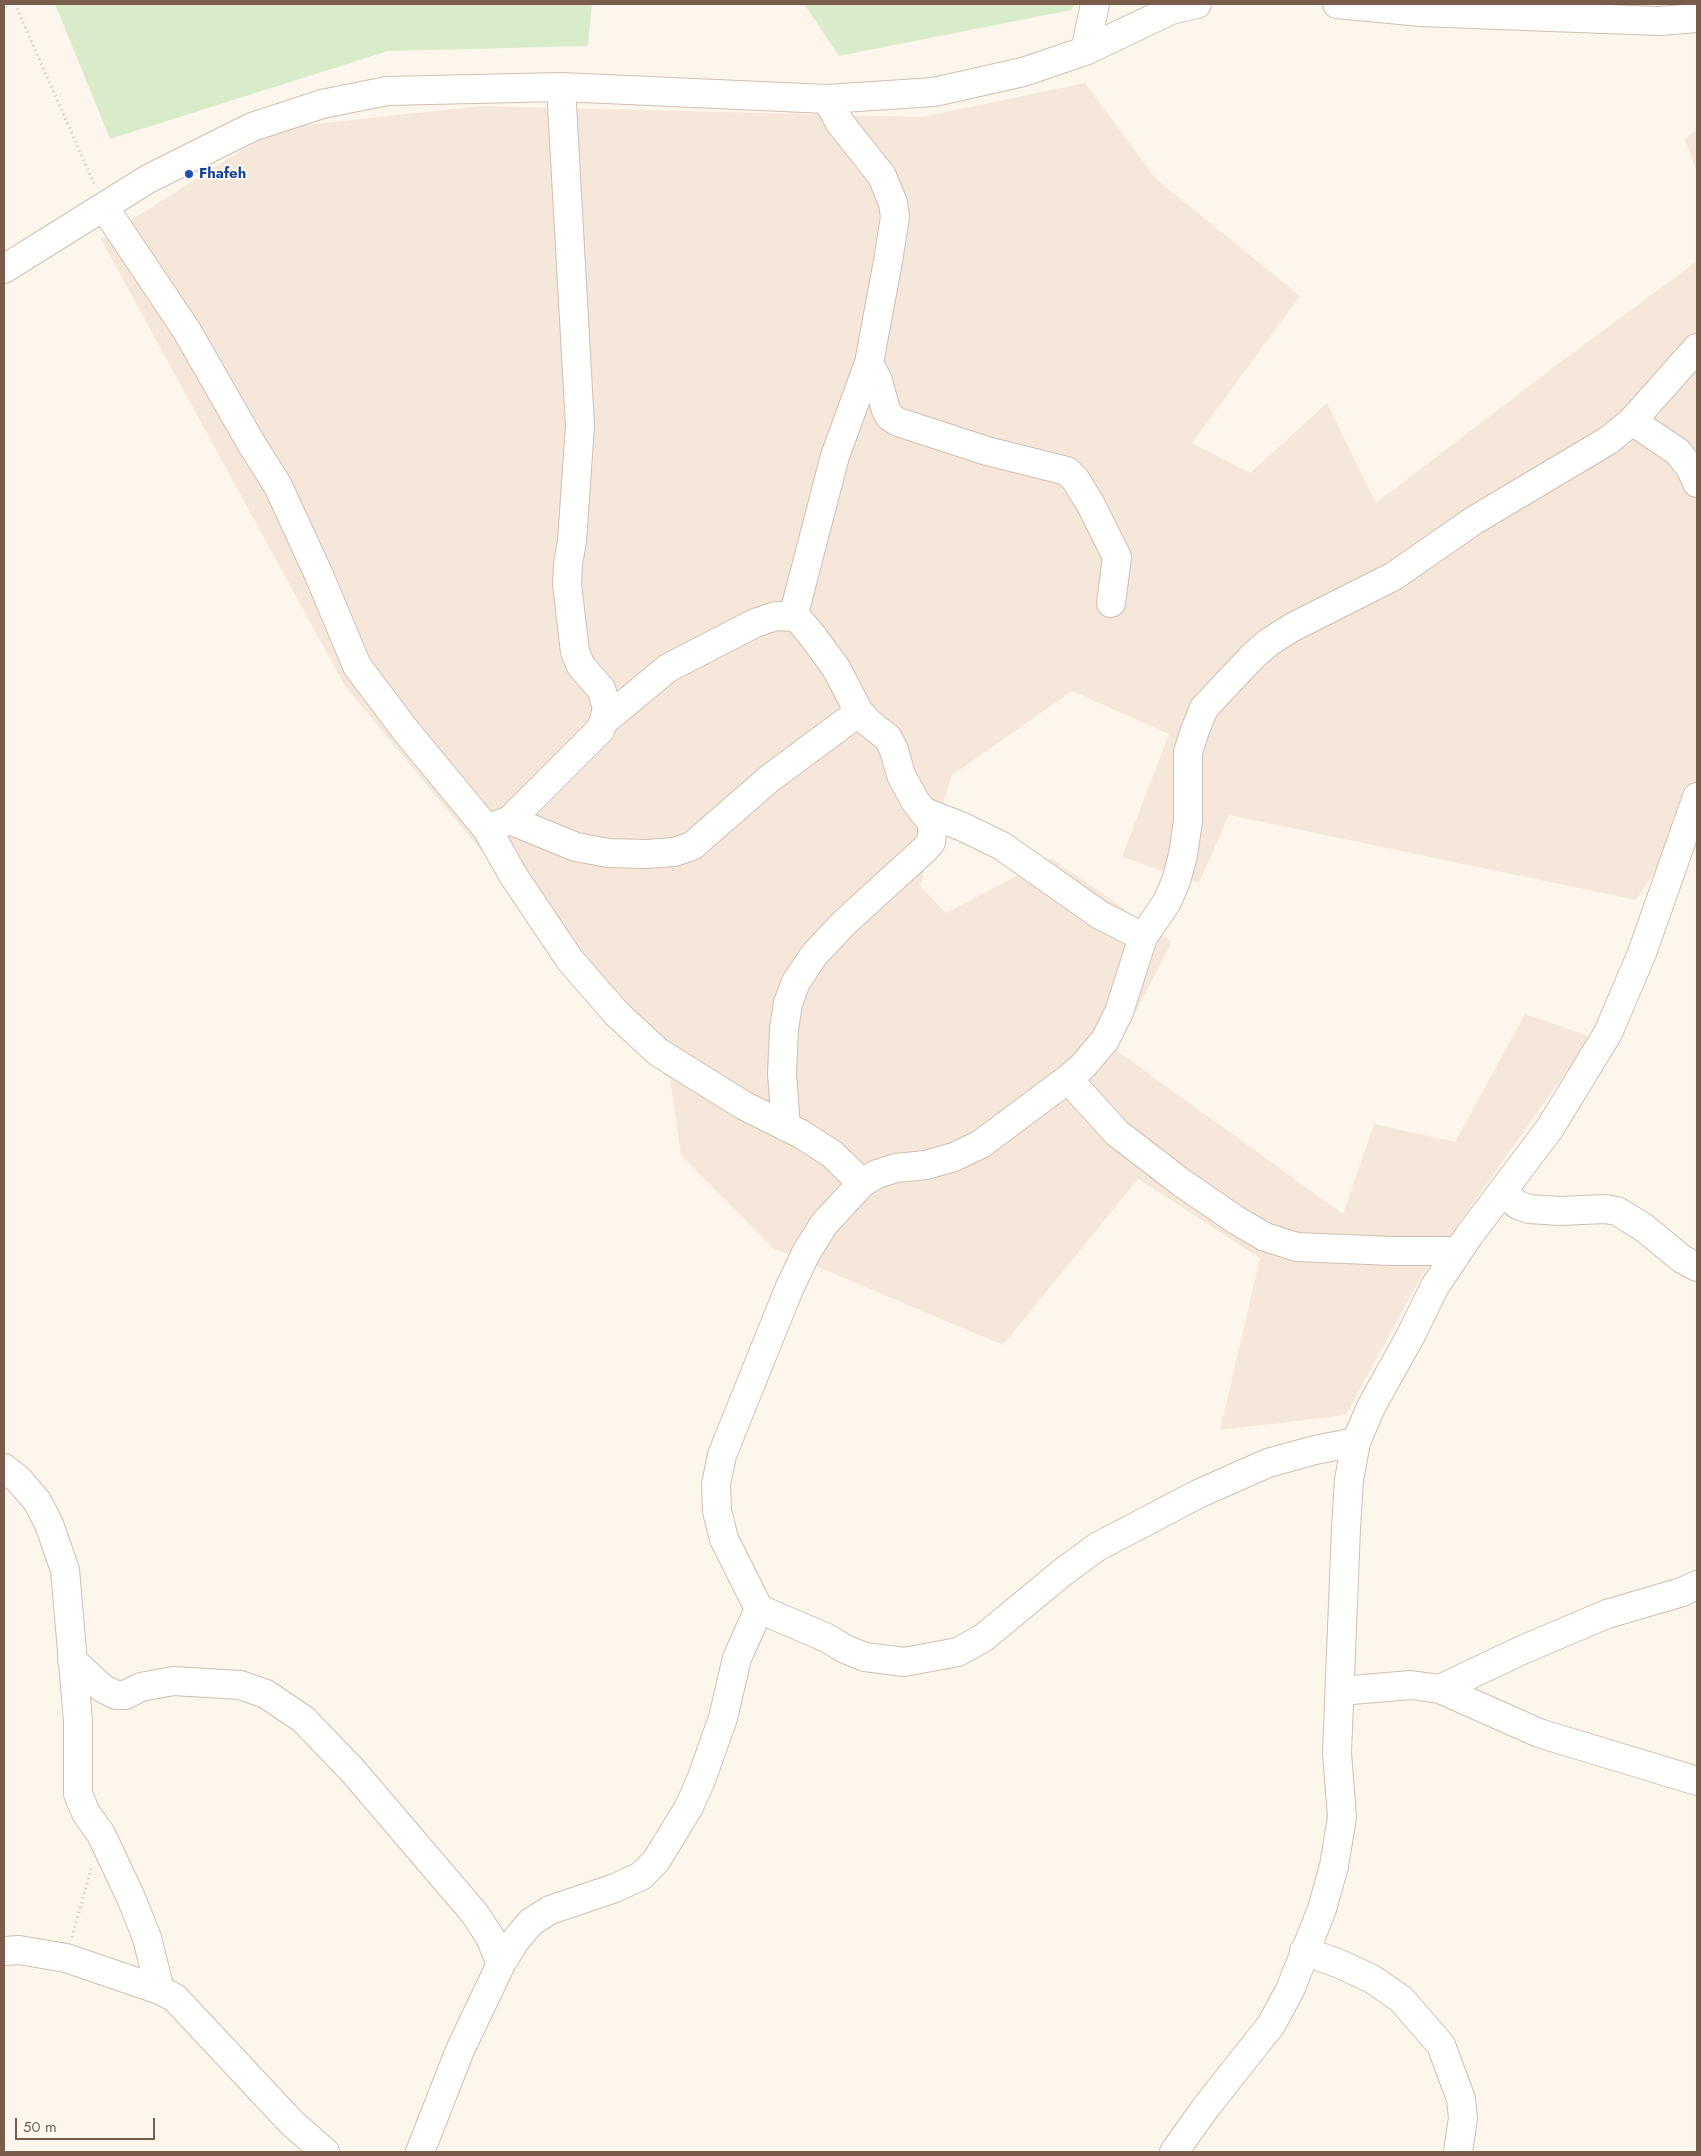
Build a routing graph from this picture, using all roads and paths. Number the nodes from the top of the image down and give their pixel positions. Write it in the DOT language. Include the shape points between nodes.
graph roads {
  1 [pos="15,4"];
  2 [pos="1095,4"];
  3 [pos="1197,4"];
  4 [pos="1337,4"];
  5 [pos="1697,18"];
  6 [pos="1084,51"];
  7 [pos="561,87"];
  8 [pos="827,99"];
  9 [pos="104,207"];
  10 [pos="4,269"];
  11 [pos="1697,348"];
  12 [pos="869,363"];
  13 [pos="1632,420"];
  14 [pos="1697,483"];
  15 [pos="1111,602"];
  16 [pos="793,617"];
  17 [pos="859,712"];
  18 [pos="604,720"];
  19 [pos="1697,797"];
  20 [pos="925,812"];
  21 [pos="499,824"];
  22 [pos="1144,937"];
  23 [pos="1068,1079"];
  24 [pos="786,1128"];
  25 [pos="862,1183"];
  26 [pos="1502,1192"];
  27 [pos="1458,1251"];
  28 [pos="1697,1267"];
  29 [pos="1356,1442"];
  30 [pos="4,1468"];
  31 [pos="1697,1585"];
  32 [pos="759,1609"];
  33 [pos="72,1660"];
  34 [pos="1440,1689"];
  35 [pos="1340,1691"];
  36 [pos="1697,1781"];
  37 [pos="101,1834"];
  38 [pos="4,1951"];
  39 [pos="1304,1951"];
  40 [pos="66,1958"];
  41 [pos="501,1964"];
  42 [pos="160,1990"];
  43 [pos="325,2152"];
  44 [pos="420,2152"];
  45 [pos="1174,2152"];
  46 [pos="1458,2152"];
  1 -- 9 [label="path"];
  2 -- 6 [label="street"];
  3 -- 6 [label="street" via="1171,10"];
  4 -- 5 [label="street" via="1421,12 1659,21"];
  6 -- 8 [label="street" via="1023,72 934,92"];
  7 -- 8 [label="street"];
  7 -- 9 [label="street" via="387,91 322,104 252,126 148,179"];
  7 -- 18 [label="street" via="580,426 567,584 575,652 581,666 606,699"];
  8 -- 12 [label="street" via="840,123 882,176 893,203 888,261"];
  9 -- 10 [label="street"];
  9 -- 21 [label="street" via="186,331 278,486 358,666 406,731"];
  11 -- 13 [label="street"];
  12 -- 15 [label="street" via="886,410 898,422 986,451 1067,471 1090,503 1117,556"];
  12 -- 16 [label="street" via="835,456"];
  13 -- 14 [label="street" via="1678,452"];
  13 -- 22 [label="street" via="1609,440 1472,521 1394,576 1269,642 1217,692 1204,708 1188,752 1188,821 1176,881 1167,902"];
  16 -- 17 [label="street" via="812,634 836,668"];
  16 -- 18 [label="street" via="776,616 755,623 668,668"];
  17 -- 20 [label="street" via="888,738 901,775"];
  17 -- 21 [label="street" via="769,779 692,846 674,852 647,854 576,847"];
  18 -- 21 [label="street" via="600,730"];
  19 -- 26 [label="street" via="1642,953 1608,1034 1550,1128"];
  20 -- 22 [label="street" via="1002,846 1100,915"];
  20 -- 24 [label="street" via="932,824 931,842 844,922 814,955 796,982 788,1003 784,1029 782,1074"];
  21 -- 24 [label="street" via="513,874 570,960 616,1013 658,1052"];
  22 -- 23 [label="street" via="1119,1012 1105,1040"];
  23 -- 25 [label="street" via="981,1144 954,1157 926,1165 896,1168"];
  23 -- 27 [label="street" via="1117,1133 1236,1220 1265,1237 1297,1247"];
  24 -- 25 [label="street" via="832,1154"];
  25 -- 32 [label="street" via="824,1224 806,1253 722,1455 716,1484 717,1511 724,1539"];
  26 -- 27 [label="street"];
  26 -- 28 [label="street" via="1529,1209 1617,1211"];
  27 -- 29 [label="street" via="1435,1286"];
  29 -- 32 [label="street" via="1268,1463 1198,1494 1097,1546 983,1638 958,1652 904,1662 865,1657"];
  29 -- 35 [label="street" via="1349,1480"];
  30 -- 33 [label="street" via="37,1501 49,1524 65,1570"];
  31 -- 34 [label="street" via="1607,1614"];
  32 -- 41 [label="street" via="736,1658 723,1718 701,1780 689,1807 656,1861 641,1876 550,1910 531,1922"];
  33 -- 37 [label="street" via="78,1721 78,1794 86,1813"];
  33 -- 41 [label="street" via="102,1688 116,1695 173,1681 240,1685 266,1694 303,1719 353,1771 475,1914 490,1937"];
  34 -- 35 [label="street" via="1411,1685"];
  34 -- 36 [label="street" via="1539,1732"];
  35 -- 39 [label="street" via="1338,1753 1342,1817 1334,1866"];
  37 -- 40 [label="path"];
  37 -- 42 [label="street" via="147,1938"];
  38 -- 40 [label="street" via="19,1950"];
  39 -- 45 [label="street" via="1290,1990 1271,2025"];
  39 -- 46 [label="street" via="1372,1979 1401,1999 1442,2044 1461,2099 1463,2118"];
  40 -- 42 [label="street"];
  41 -- 44 [label="street" via="460,2050"];
  42 -- 43 [label="street" via="175,1998 292,2123"];
}
